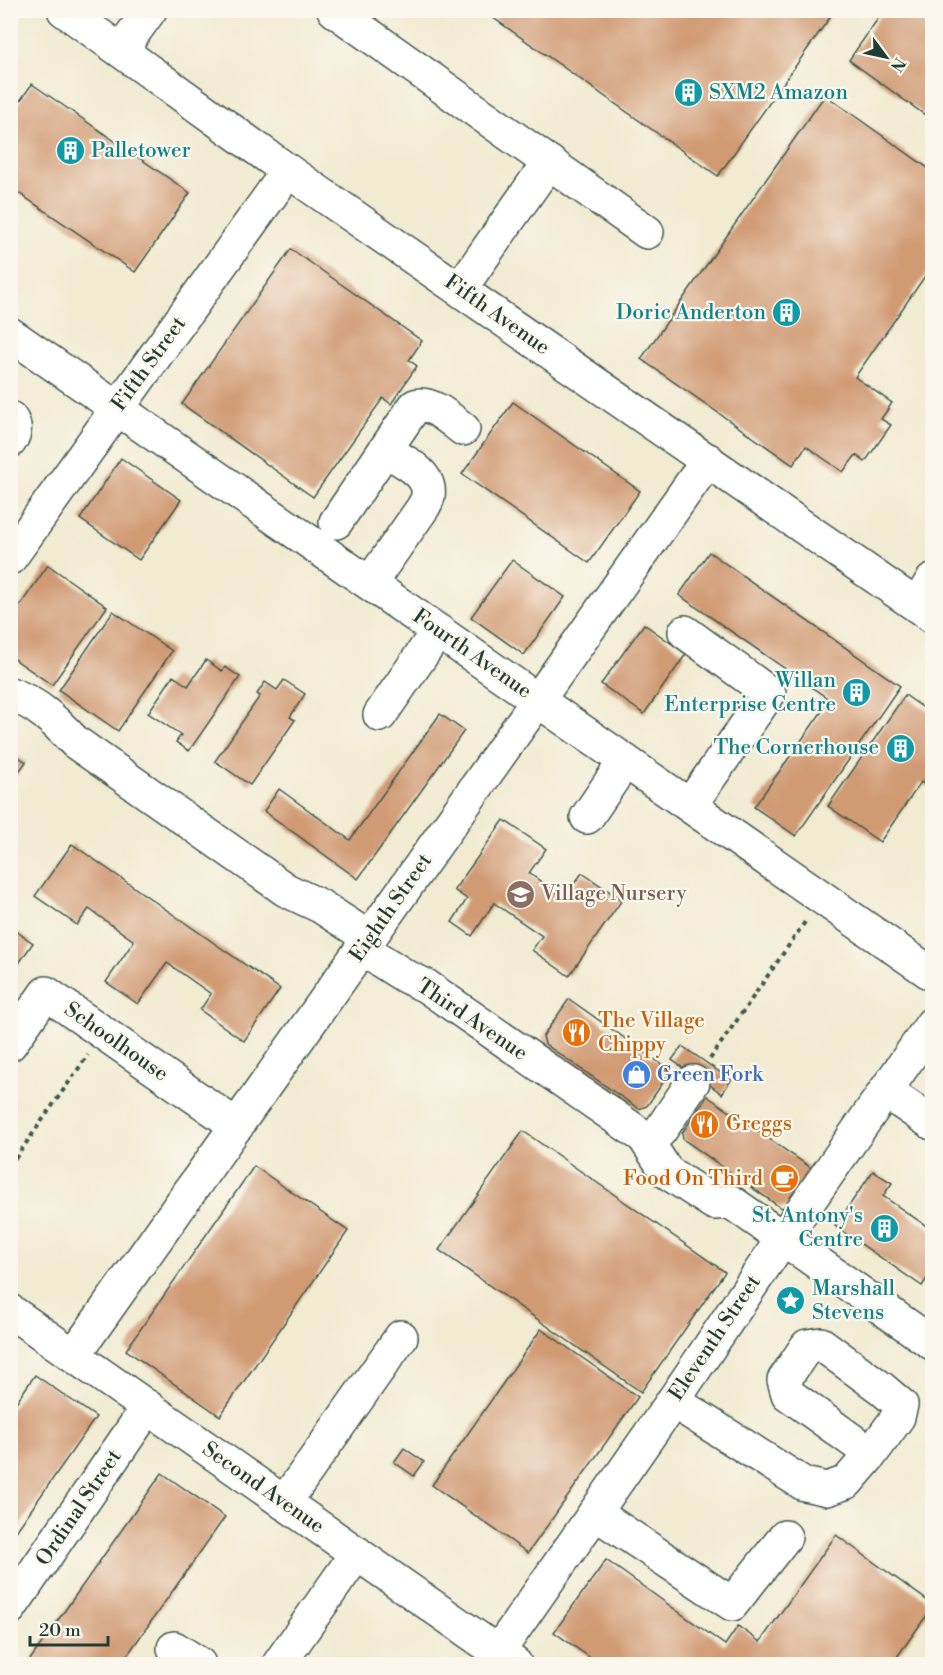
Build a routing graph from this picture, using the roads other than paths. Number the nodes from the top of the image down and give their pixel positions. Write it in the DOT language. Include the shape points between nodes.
graph roads {
  1 [pos="64,10"];
  2 [pos="150,10"];
  3 [pos="334,10"];
  4 [pos="121,50"];
  5 [pos="549,162"];
  6 [pos="288,171"];
  7 [pos="647,232"];
  8 [pos="460,289"];
  9 [pos="10,334"];
  10 [pos="117,408"];
  11 [pos="10,418"];
  12 [pos="463,429"];
  13 [pos="10,441"];
  14 [pos="384,450"];
  15 [pos="708,460"];
  16 [pos="336,522"];
  17 [pos="10,558"];
  18 [pos="370,584"];
  19 [pos="927,601"];
  20 [pos="438,631"];
  21 [pos="685,632"];
  22 [pos="10,694"];
  23 [pos="538,700"];
  24 [pos="380,715"];
  25 [pos="625,761"];
  26 [pos="690,805"];
  27 [pos="587,817"];
  28 [pos="366,943"];
  29 [pos="933,974"];
  30 [pos="933,1024"];
  31 [pos="10,1044"];
  32 [pos="700,1073"];
  33 [pos="885,1091"];
  34 [pos="933,1123"];
  35 [pos="237,1126"];
  36 [pos="648,1141"];
  37 [pos="783,1238"];
  38 [pos="10,1311"];
  39 [pos="400,1337"];
  40 [pos="933,1344"];
  41 [pos="74,1355"];
  42 [pos="673,1401"];
  43 [pos="148,1407"];
  44 [pos="871,1454"];
  45 [pos="284,1503"];
  46 [pos="595,1514"];
  47 [pos="785,1537"];
  48 [pos="357,1553"];
  49 [pos="10,1608"];
  50 [pos="507,1658"];
  51 [pos="279,1665"];
  1 -- 4 [label="street, Fifth Avenue"];
  2 -- 4 [label="street"];
  3 -- 5 [label="street"];
  4 -- 6 [label="street, Fifth Avenue"];
  5 -- 7 [label="street"];
  5 -- 8 [label="street"];
  6 -- 8 [label="street, Fifth Avenue"];
  6 -- 10 [label="street, Fifth Street"];
  8 -- 15 [label="street, Fifth Avenue"];
  9 -- 10 [label="street, Fourth Avenue"];
  10 -- 17 [label="street, Fifth Street"];
  10 -- 18 [label="street, Fourth Avenue"];
  11 -- 13 [label="street" via="15,425"];
  12 -- 14 [label="street" via="421,404 415,406"];
  14 -- 16 [label="street"];
  14 -- 18 [label="street" via="424,477 428,497"];
  15 -- 19 [label="street, Fifth Avenue"];
  15 -- 23 [label="street, Eighth Street"];
  18 -- 20 [label="street, Fourth Avenue"];
  20 -- 23 [label="street, Fourth Avenue"];
  20 -- 24 [label="street"];
  21 -- 26 [label="street" via="769,693"];
  22 -- 28 [label="street, Third Avenue" via="26,699 75,742 286,890 357,930"];
  23 -- 25 [label="street, Fourth Avenue"];
  23 -- 28 [label="street, Eighth Street"];
  25 -- 26 [label="street, Fourth Avenue"];
  25 -- 27 [label="street"];
  26 -- 29 [label="street, Fourth Avenue"];
  28 -- 35 [label="street, Eighth Street"];
  28 -- 36 [label="street, Third Avenue" via="375,957 426,986"];
  30 -- 33 [label="street, Eleventh Street"];
  31 -- 35 [label="street, Schoolhouse" via="46,993"];
  32 -- 36 [label="street" via="660,1131"];
  33 -- 34 [label="street"];
  33 -- 37 [label="street, Eleventh Street"];
  35 -- 41 [label="street, Eighth Street"];
  36 -- 37 [label="street, Third Avenue" via="667,1172 714,1203 731,1202"];
  37 -- 40 [label="street, Third Avenue"];
  37 -- 42 [label="street, Eleventh Street"];
  38 -- 41 [label="street, Second Avenue"];
  39 -- 45 [label="street"];
  41 -- 43 [label="street, Second Avenue"];
  42 -- 44 [label="street" via="804,1484 826,1489 847,1482"];
  42 -- 46 [label="street, Eleventh Street"];
  43 -- 45 [label="street, Second Avenue"];
  43 -- 49 [label="street, Ordinal Street"];
  44 -- 44 [label="street" via="788,1394 784,1380 807,1346 821,1344 901,1405 898,1417"];
  45 -- 48 [label="street, Second Avenue"];
  46 -- 47 [label="street" via="732,1604"];
  46 -- 50 [label="street, Eleventh Street"];
  48 -- 50 [label="street, Second Avenue"];
  48 -- 51 [label="street"];
}
